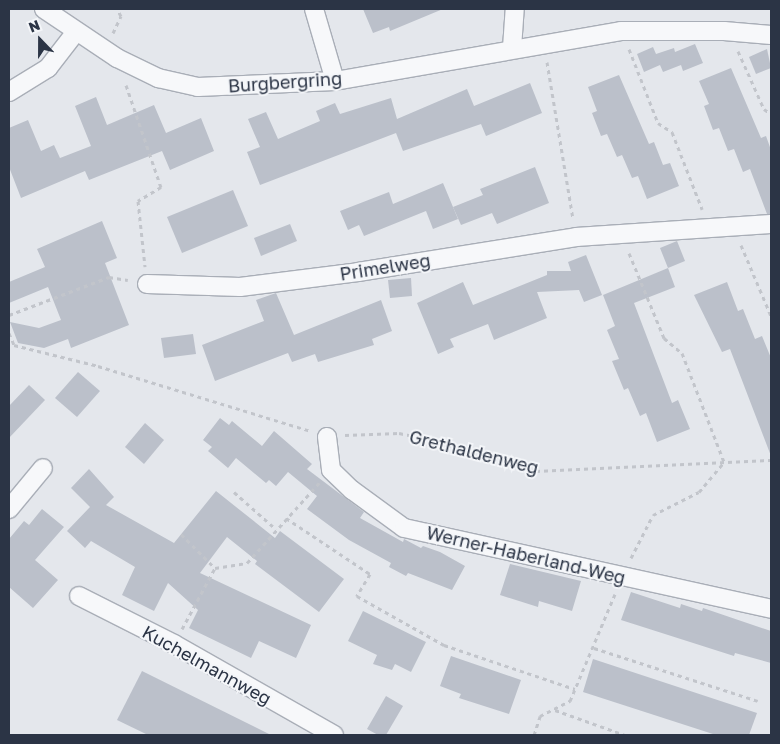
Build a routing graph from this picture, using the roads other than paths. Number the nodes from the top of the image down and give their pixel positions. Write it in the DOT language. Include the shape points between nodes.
graph roads {
  1 [pos="44,9"];
  2 [pos="314,9"];
  3 [pos="515,9"];
  4 [pos="75,32"];
  5 [pos="771,36"];
  6 [pos="512,48"];
  7 [pos="335,80"];
  8 [pos="9,92"];
  9 [pos="771,224"];
  10 [pos="147,284"];
  11 [pos="326,437"];
  12 [pos="43,468"];
  13 [pos="9,509"];
  14 [pos="79,596"];
  15 [pos="771,609"];
  16 [pos="334,735"];
  1 -- 4 [label="street, Burgbergring"];
  2 -- 7 [label="street"];
  3 -- 6 [label="street"];
  4 -- 7 [label="street, Burgbergring" via="158,78 198,88"];
  4 -- 8 [label="street" via="48,68"];
  5 -- 6 [label="street, Burgbergring" via="730,32 621,31"];
  6 -- 7 [label="street, Burgbergring"];
  9 -- 10 [label="street, Primelweg" via="576,237 358,272 240,287"];
  11 -- 15 [label="street, Werner-Haberland-Weg" via="331,470 352,490 404,528"];
  12 -- 13 [label="street"];
  14 -- 16 [label="street, Kuchelmannweg" via="174,644"];
}
